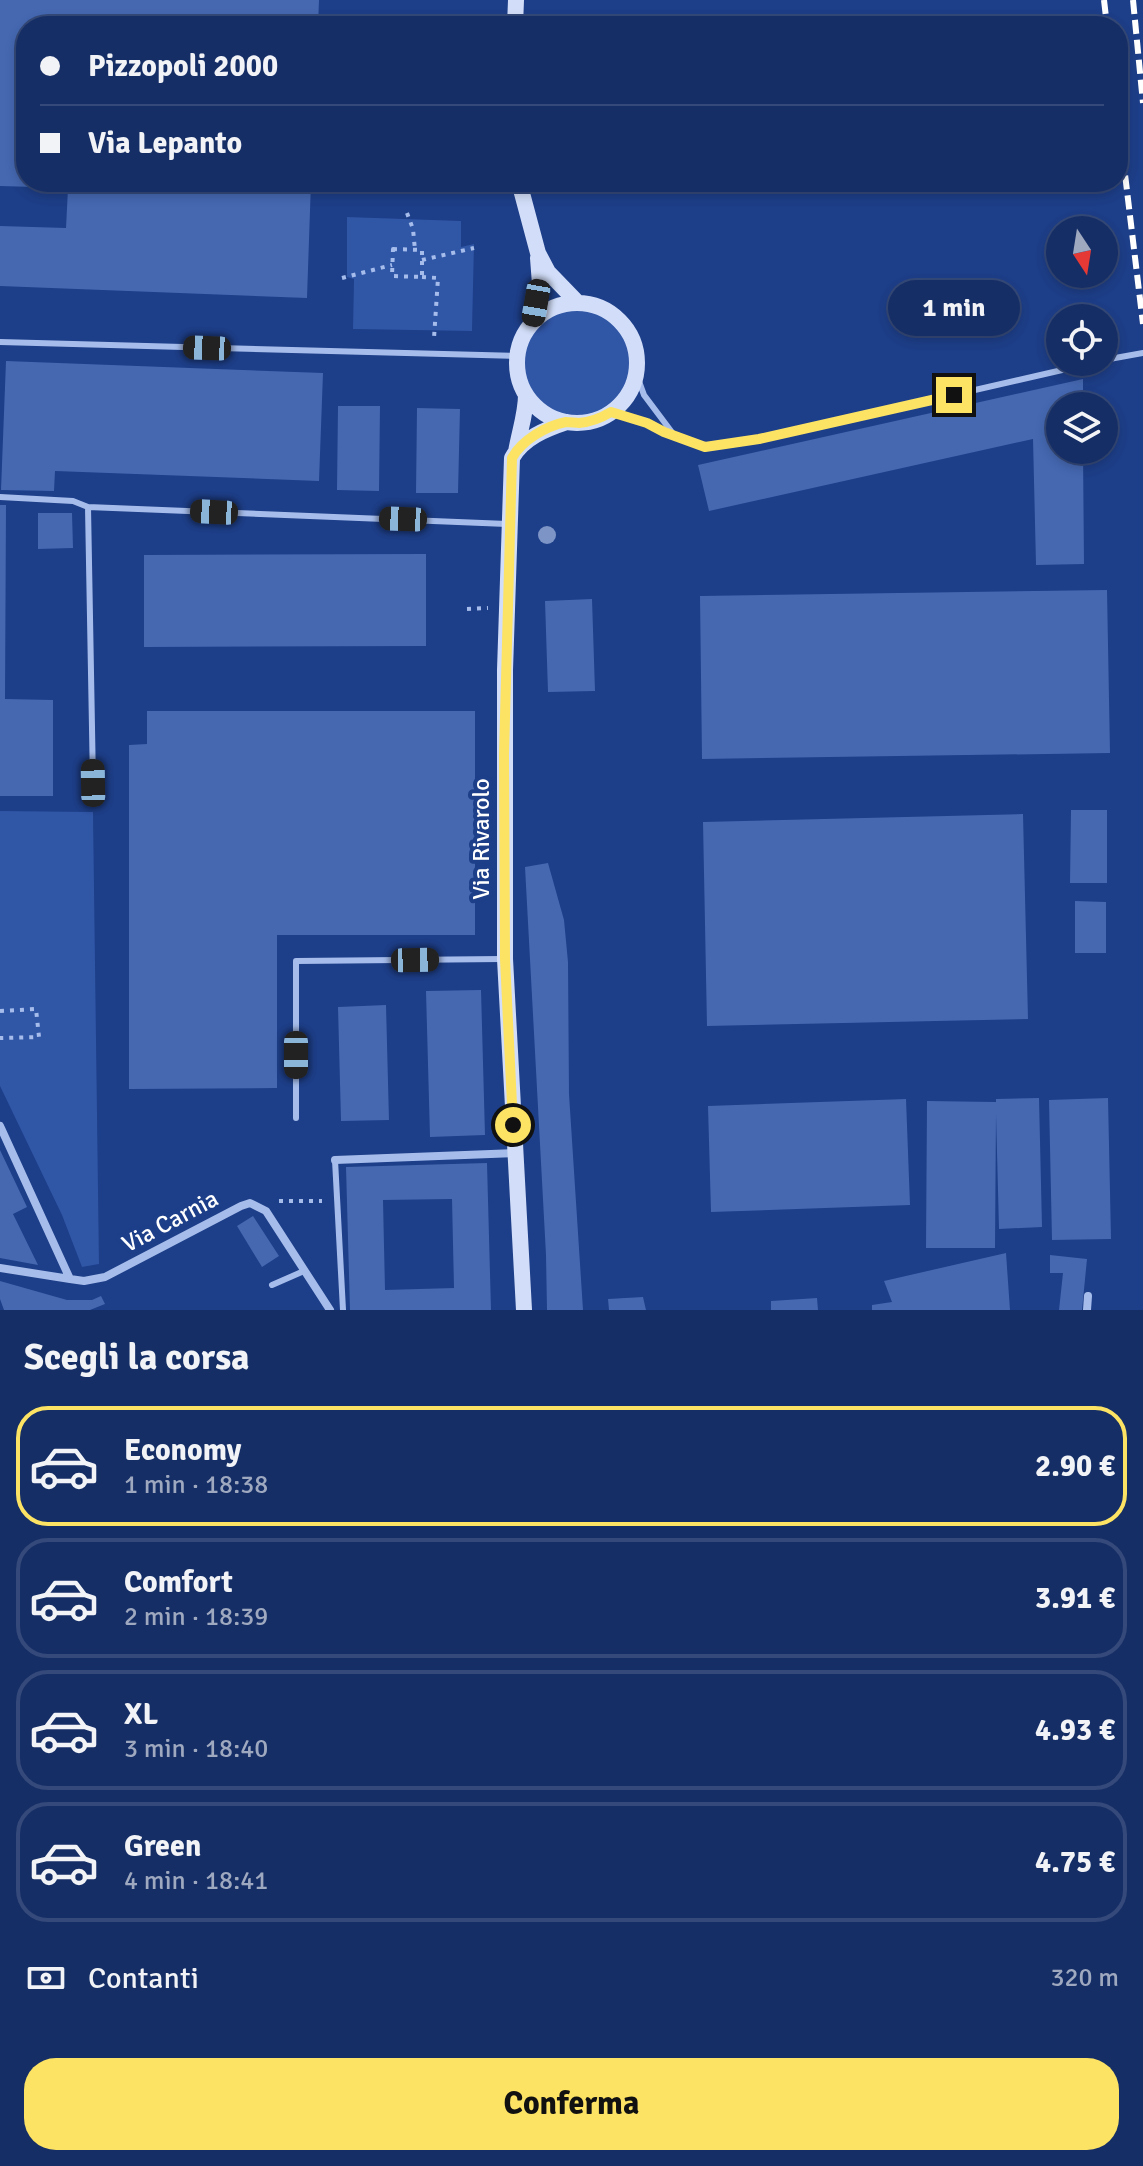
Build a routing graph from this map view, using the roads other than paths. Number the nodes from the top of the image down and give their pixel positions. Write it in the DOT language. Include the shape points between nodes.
graph roads {
  1 [pos="522,192"];
  2 [pos="538,253"];
  3 [pos="578,303"];
  4 [pos="533,322"];
  5 [pos="0,342"];
  6 [pos="1143,353"];
  7 [pos="517,356"];
  8 [pos="1118,357"];
  9 [pos="636,373"];
  10 [pos="1046,374"];
  11 [pos="526,395"];
  12 [pos="611,412"];
  13 [pos="567,422"];
  14 [pos="676,437"];
  15 [pos="516,452"];
  16 [pos="0,497"];
  17 [pos="88,507"];
  18 [pos="510,524"];
  19 [pos="93,783"];
  20 [pos="505,959"];
  21 [pos="296,1118"];
  22 [pos="0,1126"];
  23 [pos="514,1153"];
  24 [pos="335,1160"];
  25 [pos="0,1268"];
  26 [pos="304,1271"];
  27 [pos="70,1279"];
  28 [pos="272,1285"];
  29 [pos="1088,1296"];
  30 [pos="330,1310"];
  31 [pos="343,1310"];
  32 [pos="524,1310"];
  33 [pos="1087,1310"];
  1 -- 2 [label="main road"];
  2 -- 3 [label="main road" via="548,272"];
  2 -- 4 [label="main road" via="540,284"];
  3 -- 4 [label="main road" via="546,311"];
  3 -- 9 [label="main road" via="610,313 623,324 637,356"];
  4 -- 7 [label="main road"];
  5 -- 7 [label="lane"];
  6 -- 8 [label="lane"];
  7 -- 11 [label="main road, Via Rivarolo"];
  9 -- 12 [label="main road" via="632,388"];
  9 -- 14 [label="lane" via="644,395"];
  10 -- 14 [label="lane" via="735,444 705,447"];
  11 -- 13 [label="main road" via="544,413"];
  11 -- 15 [label="main road, Via Rivarolo"];
  12 -- 13 [label="main road" via="582,423"];
  12 -- 14 [label="lane"];
  13 -- 15 [label="main road" via="545,429"];
  15 -- 18 [label="main road, Via Rivarolo"];
  16 -- 17 [label="lane" via="73,501"];
  17 -- 18 [label="lane"];
  17 -- 19 [label="lane"];
  18 -- 20 [label="main road, Via Rivarolo"];
  20 -- 21 [label="lane" via="296,961"];
  20 -- 23 [label="main road, Via Rivarolo"];
  22 -- 27 [label="street"];
  23 -- 24 [label="street"];
  23 -- 32 [label="main road, Via Rivarolo"];
  24 -- 31 [label="lane"];
  25 -- 27 [label="street, Via Carnia"];
  26 -- 27 [label="street, Via Carnia" via="266,1211 250,1203 105,1277"];
  26 -- 28 [label="lane"];
  26 -- 30 [label="street, Via Carnia"];
  29 -- 33 [label="street"];
}
